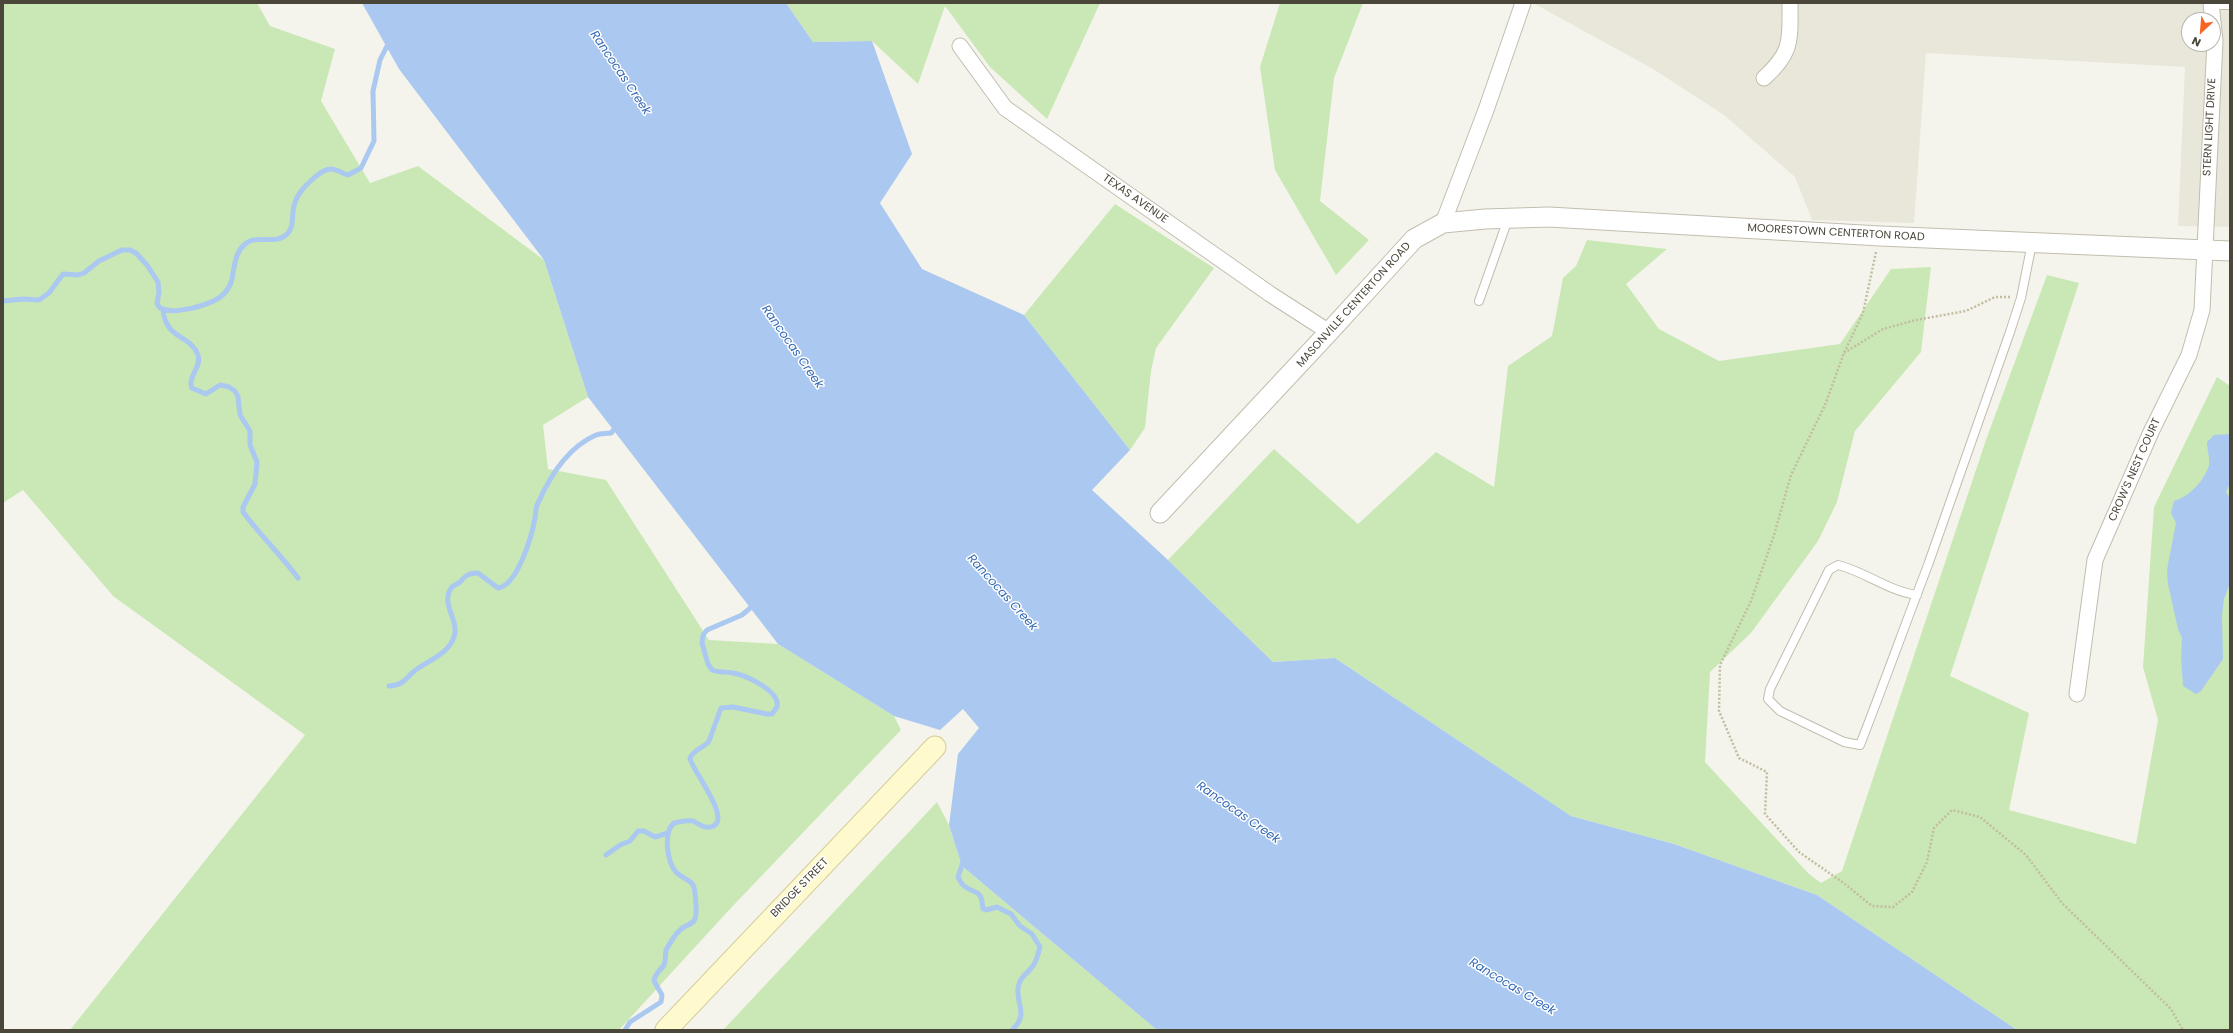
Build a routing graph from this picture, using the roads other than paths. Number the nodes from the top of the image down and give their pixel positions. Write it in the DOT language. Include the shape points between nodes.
graph roads {
  1 [pos="1523,3"];
  2 [pos="1790,3"];
  3 [pos="2211,4"];
  4 [pos="2230,5"];
  5 [pos="960,46"];
  6 [pos="1764,78"];
  7 [pos="1508,218"];
  8 [pos="1443,224"];
  9 [pos="2032,243"];
  10 [pos="2204,251"];
  11 [pos="2230,251"];
  12 [pos="1480,301"];
  13 [pos="1329,332"];
  14 [pos="1160,513"];
  15 [pos="1916,595"];
  16 [pos="2077,694"];
  17 [pos="935,747"];
  18 [pos="666,1030"];
  1 -- 8 [label="street" via="1489,103"];
  2 -- 6 [label="street" via="1788,49 1779,65"];
  3 -- 4 [label="lane"];
  3 -- 10 [label="street, STERN LIGHT DRIVE" via="2215,41"];
  5 -- 13 [label="street, TEXAS AVENUE" via="1006,108 1270,294"];
  7 -- 8 [label="street, MOORESTOWN CENTERTON ROAD"];
  7 -- 9 [label="street, MOORESTOWN CENTERTON ROAD" via="1549,217"];
  7 -- 12 [label="lane"];
  8 -- 13 [label="street, MASONVILLE CENTERTON ROAD" via="1414,239"];
  9 -- 10 [label="street, MOORESTOWN CENTERTON ROAD"];
  9 -- 15 [label="lane" via="2022,298"];
  10 -- 11 [label="street, MOORESTOWN CENTERTON ROAD"];
  10 -- 16 [label="street, CROW'S NEST COURT" via="2202,310 2189,355 2151,432 2095,560"];
  13 -- 14 [label="street, MASONVILLE CENTERTON ROAD"];
  15 -- 15 [label="lane" via="1860,746 1844,742 1772,705 1768,699 1770,689 1829,570 1838,565 1849,568 1891,588"];
  17 -- 18 [label="main road, BRIDGE STREET"];
}
